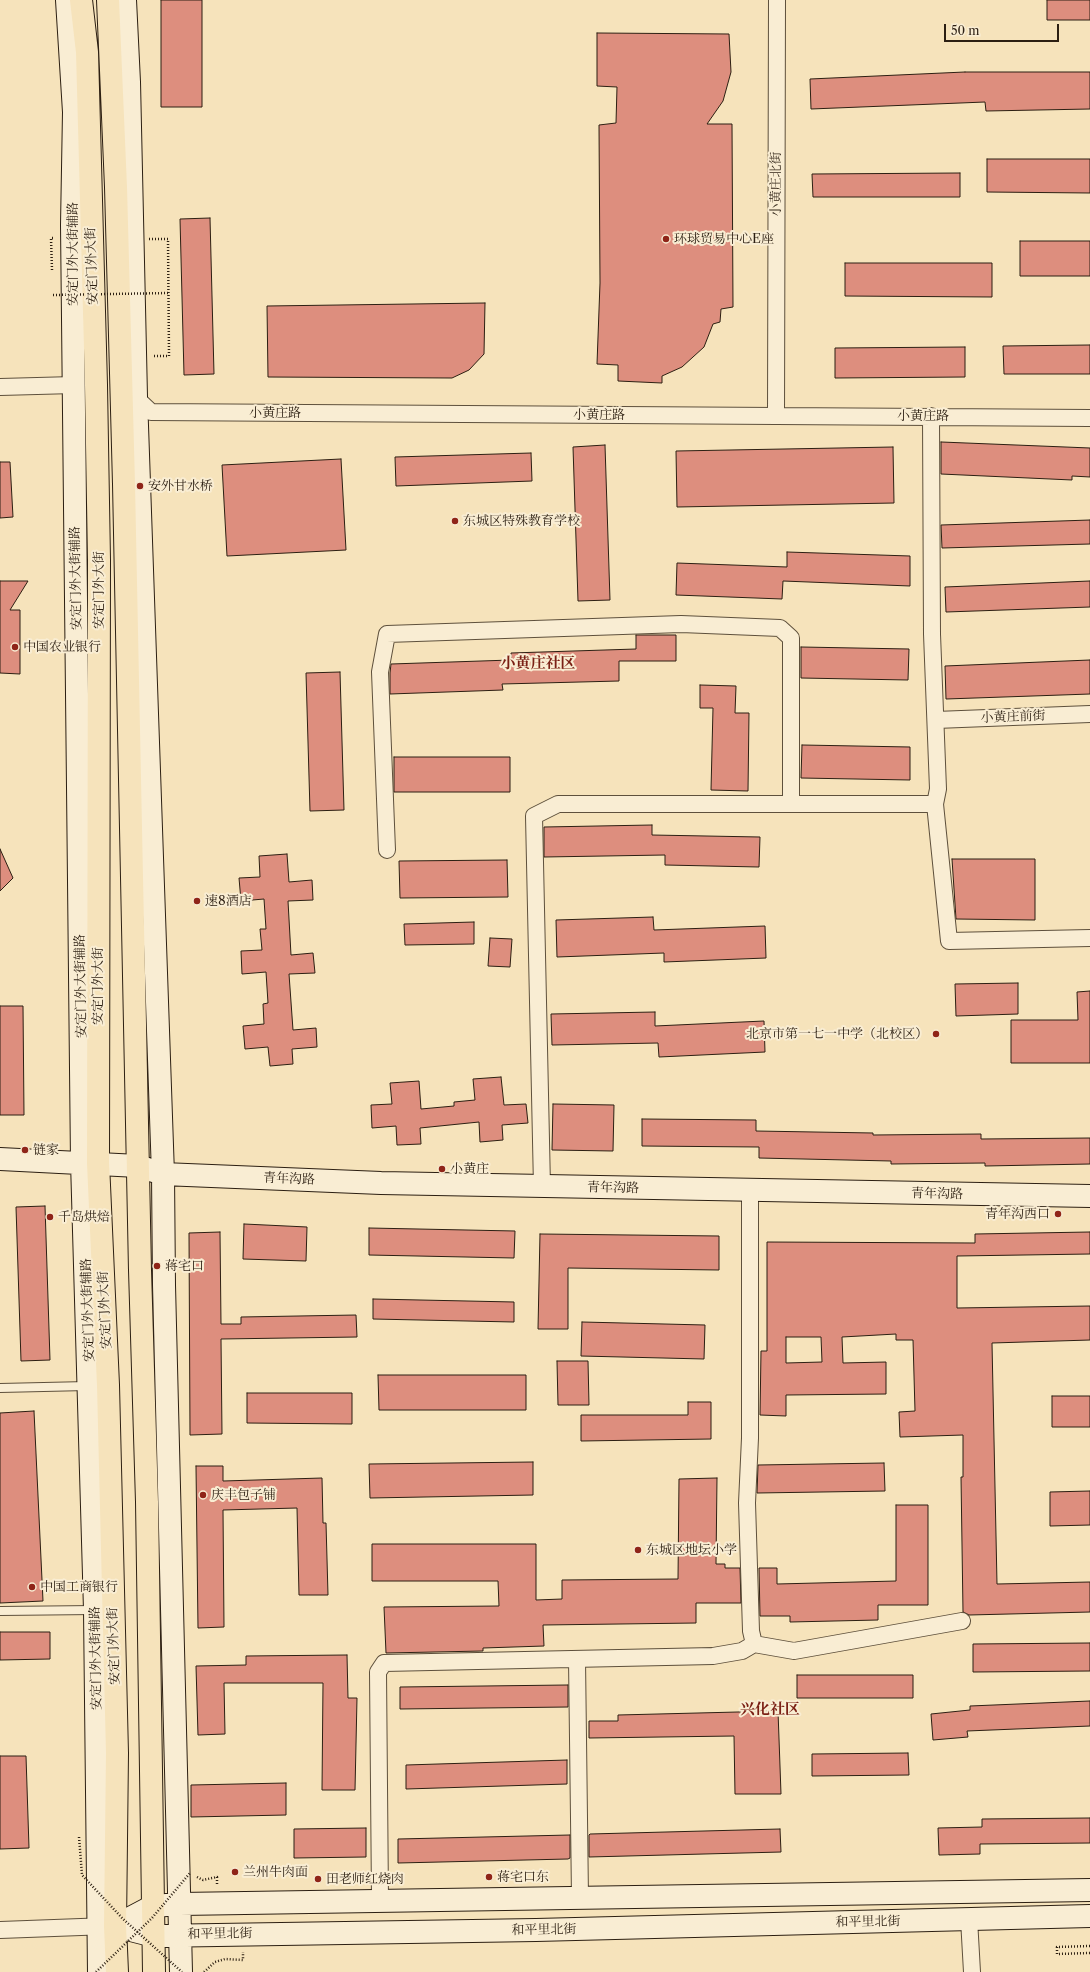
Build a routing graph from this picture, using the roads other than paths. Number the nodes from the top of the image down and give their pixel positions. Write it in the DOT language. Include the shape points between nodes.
graph roads {
  1 [pos="67,0"];
  2 [pos="81,0"];
  3 [pos="108,0"];
  4 [pos="125,0"];
  5 [pos="776,0"];
  6 [pos="120,382"];
  7 [pos="96,385"];
  8 [pos="74,386"];
  9 [pos="0,388"];
  10 [pos="136,397"];
  11 [pos="776,416"];
  12 [pos="931,416"];
  13 [pos="1090,418"];
  14 [pos="1090,714"];
  15 [pos="936,720"];
  16 [pos="791,804"];
  17 [pos="935,804"];
  18 [pos="387,850"];
  19 [pos="1090,938"];
  20 [pos="0,1159"];
  21 [pos="90,1162"];
  22 [pos="138,1166"];
  23 [pos="163,1174"];
  24 [pos="542,1187"];
  25 [pos="750,1191"];
  26 [pos="1090,1196"];
  27 [pos="164,1285"];
  28 [pos="141,1315"];
  29 [pos="99,1386"];
  30 [pos="0,1388"];
  31 [pos="104,1610"];
  32 [pos="0,1611"];
  33 [pos="962,1621"];
  34 [pos="754,1644"];
  35 [pos="577,1659"];
  36 [pos="1090,1890"];
  37 [pos="580,1898"];
  38 [pos="380,1900"];
  39 [pos="180,1904"];
  40 [pos="153,1906"];
  41 [pos="1090,1916"];
  42 [pos="969,1920"];
  43 [pos="106,1926"];
  44 [pos="0,1930"];
  45 [pos="146,1934"];
  46 [pos="180,1935"];
  47 [pos="99,1972"];
  48 [pos="117,1972"];
  49 [pos="154,1972"];
  50 [pos="181,1972"];
  51 [pos="972,1972"];
  1 -- 8 [label="street, 安定门外大街辅路" via="74,112"];
  2 -- 7 [label="main road, 安定门外大街" via="87,52"];
  3 -- 6 [label="main road, 安定门外大街" via="116,187"];
  4 -- 10 [label="street"];
  5 -- 11 [label="street, 小黄庄北街"];
  6 -- 10 [label="street, 小黄庄路"];
  6 -- 22 [label="main road, 安定门外大街"];
  7 -- 8 [label="street"];
  7 -- 21 [label="main road, 安定门外大街" via="99,560"];
  8 -- 9 [label="street"];
  8 -- 21 [label="street, 安定门外大街辅路"];
  10 -- 11 [label="street, 小黄庄路" via="151,412"];
  10 -- 23 [label="street"];
  11 -- 12 [label="street, 小黄庄路"];
  12 -- 13 [label="street, 小黄庄路"];
  12 -- 15 [label="street" via="932,634"];
  14 -- 15 [label="street, 小黄庄前街"];
  15 -- 17 [label="street" via="938,789"];
  16 -- 17 [label="street"];
  16 -- 18 [label="street" via="791,638 780,628 681,624 387,634 380,672"];
  16 -- 24 [label="street" via="558,804 534,816"];
  17 -- 19 [label="street" via="949,941"];
  20 -- 21 [label="street, 青年沟路"];
  21 -- 22 [label="street, 青年沟路"];
  21 -- 29 [label="main road, 安定门外大街"];
  22 -- 23 [label="street, 青年沟路"];
  22 -- 28 [label="main road, 安定门外大街"];
  23 -- 24 [label="street, 青年沟路"];
  23 -- 27 [label="street"];
  24 -- 25 [label="street, 青年沟路"];
  25 -- 26 [label="street, 青年沟路"];
  25 -- 34 [label="street" via="750,1438 747,1503 751,1631"];
  27 -- 28 [label="street"];
  27 -- 39 [label="street"];
  28 -- 40 [label="main road, 安定门外大街" via="147,1502"];
  29 -- 30 [label="lane"];
  29 -- 31 [label="main road, 安定门外大街"];
  31 -- 32 [label="lane"];
  31 -- 43 [label="main road, 安定门外大街" via="117,1753"];
  33 -- 34 [label="street" via="794,1651"];
  34 -- 35 [label="street" via="742,1651 713,1656"];
  35 -- 37 [label="street"];
  35 -- 38 [label="street" via="384,1663 378,1672"];
  36 -- 37 [label="street"];
  37 -- 38 [label="street"];
  38 -- 39 [label="street"];
  39 -- 40 [label="street"];
  39 -- 46 [label="street"];
  40 -- 43 [label="street"];
  40 -- 45 [label="main road, 安定门外大街"];
  41 -- 42 [label="street, 和平里北街"];
  42 -- 46 [label="street, 和平里北街"];
  42 -- 51 [label="street"];
  43 -- 44 [label="street, 和平里北街"];
  43 -- 45 [label="street, 和平里北街"];
  43 -- 47 [label="street"];
  43 -- 48 [label="main road, 安定门外大街"];
  45 -- 46 [label="street, 和平里北街"];
  45 -- 49 [label="main road, 安定门外大街"];
  46 -- 50 [label="street"];
}
